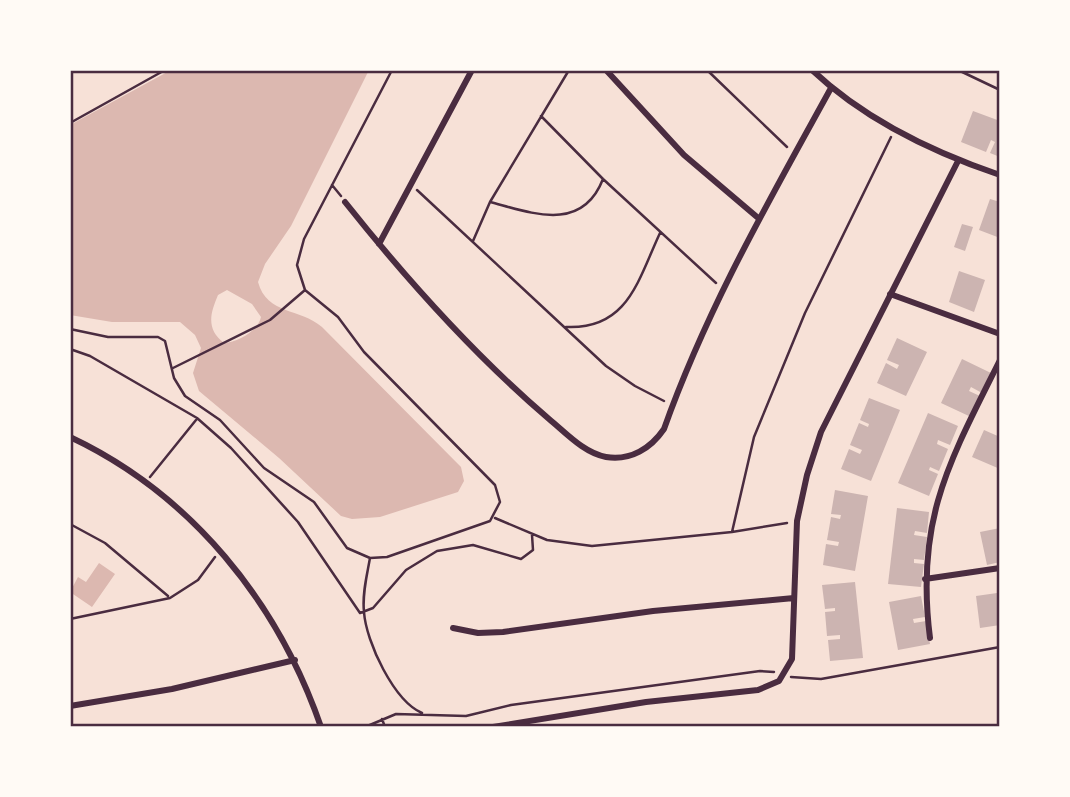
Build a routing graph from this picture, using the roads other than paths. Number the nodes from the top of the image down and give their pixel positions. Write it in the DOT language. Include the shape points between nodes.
graph roads {
  1 [pos="472,70"];
  2 [pos="606,70"];
  3 [pos="812,70"];
  4 [pos="831,88"];
  5 [pos="958,161"];
  6 [pos="1000,175"];
  7 [pos="345,202"];
  8 [pos="758,217"];
  9 [pos="379,244"];
  10 [pos="890,294"];
  11 [pos="1000,334"];
  12 [pos="1000,360"];
  13 [pos="70,437"];
  14 [pos="1000,569"];
  15 [pos="925,579"];
  16 [pos="794,598"];
  17 [pos="453,628"];
  18 [pos="930,638"];
  19 [pos="295,660"];
  20 [pos="70,706"];
  21 [pos="321,727"];
  22 [pos="493,727"];
  1 -- 9 [label="street"];
  2 -- 8 [label="street" via="684,155"];
  3 -- 4 [label="street"];
  4 -- 5 [label="street" via="895,130"];
  4 -- 8 [label="street"];
  5 -- 6 [label="street"];
  5 -- 10 [label="street"];
  7 -- 9 [label="street"];
  8 -- 9 [label="street" via="722,289 664,429 646,449 620,458 593,453 534,405"];
  10 -- 11 [label="street"];
  10 -- 16 [label="street" via="821,432 797,521"];
  12 -- 15 [label="street" via="937,494"];
  13 -- 19 [label="street" via="146,482 221,551 262,604"];
  14 -- 15 [label="street"];
  15 -- 18 [label="street"];
  16 -- 17 [label="street" via="503,632"];
  16 -- 22 [label="street" via="794,650 784,675 772,685"];
  19 -- 20 [label="street" via="172,689"];
  19 -- 21 [label="street"];
}
